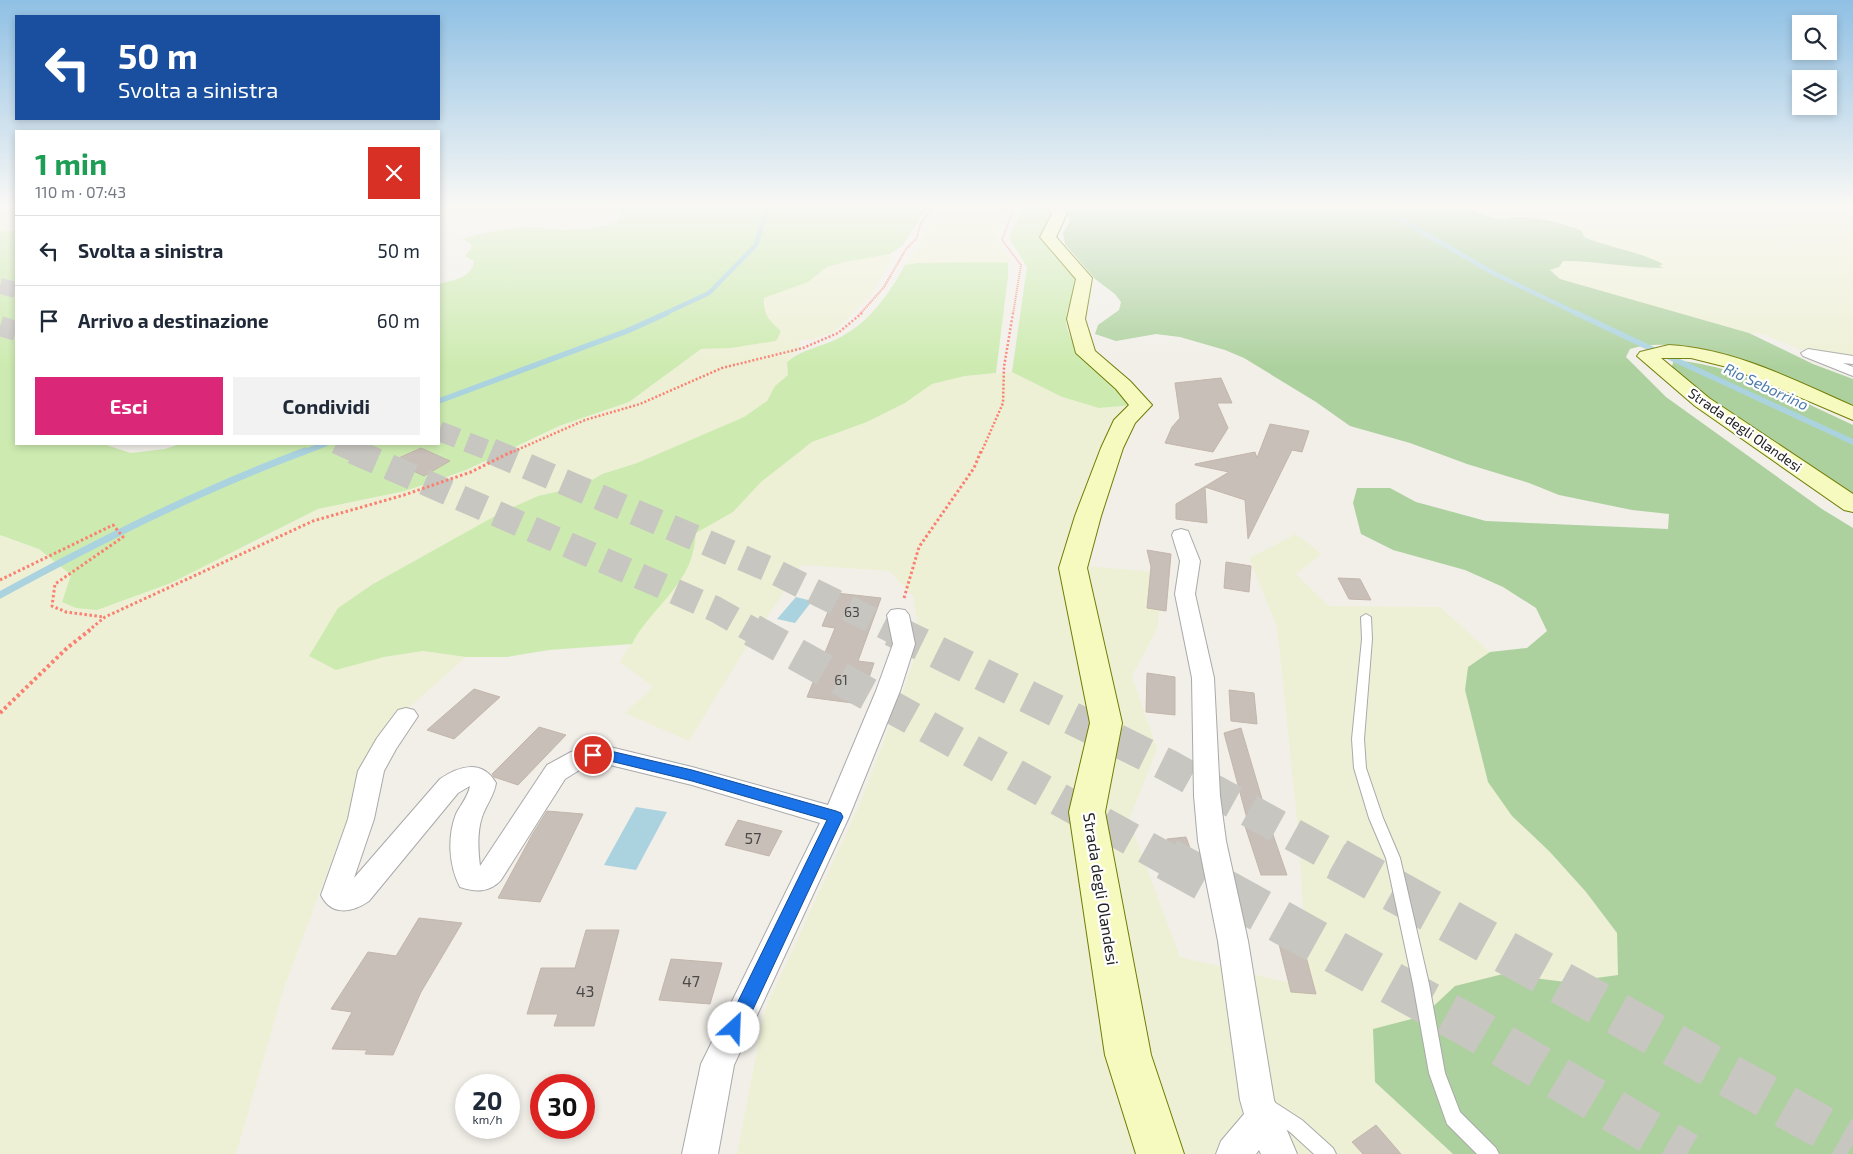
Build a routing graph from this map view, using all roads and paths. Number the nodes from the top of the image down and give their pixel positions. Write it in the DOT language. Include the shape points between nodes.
graph roads {
  1 [pos="900,259"];
  2 [pos="1016,259"];
  3 [pos="1067,259"];
  4 [pos="1853,360"];
  5 [pos="1853,372"];
  6 [pos="1853,414"];
  7 [pos="1853,505"];
  8 [pos="1181,535"];
  9 [pos="0,580"];
  10 [pos="898,615"];
  11 [pos="105,617"];
  12 [pos="1366,617"];
  13 [pos="0,714"];
  14 [pos="406,716"];
  15 [pos="836,817"];
  16 [pos="1260,1109"];
  17 [pos="700,1154"];
  18 [pos="1160,1154"];
  19 [pos="1234,1154"];
  20 [pos="1279,1154"];
  21 [pos="1327,1154"];
  22 [pos="1490,1154"];
  1 -- 11 [label="path" via="884,287 856,319 838,333 803,348 722,368 640,404 585,420 472,472 313,521"];
  2 -- 10 [label="path" via="1021,265 1004,367 1003,403 974,468 918,548"];
  3 -- 18 [label="main road, Strada degli Olandesi" via="1084,278 1076,319 1086,353 1141,405 1125,420 1112,448 1073,568 1106,723 1087,812 1128,1055"];
  4 -- 5 [label="street" via="1808,353"];
  6 -- 7 [label="main road, Strada degli Olandesi" via="1743,366 1695,353 1668,351 1647,356 1702,402"];
  8 -- 16 [label="street" via="1190,561 1184,594 1203,678 1207,796 1212,841 1233,941"];
  9 -- 11 [label="path" via="113,525 123,537 55,584 52,606 66,612"];
  10 -- 15 [label="street" via="904,644"];
  11 -- 13 [label="path" via="67,648"];
  12 -- 22 [label="lane" via="1358,739 1360,768 1393,858 1437,1073 1453,1118"];
  14 -- 15 [label="street" via="371,771 361,819 335,895 341,899 359,894 449,786 465,777 477,777 482,787 480,799 468,818 465,865 470,878 485,878 556,772 579,758 593,755 606,755 692,776"];
  15 -- 17 [label="street" via="718,1064"];
  16 -- 19 [label="street"];
  16 -- 20 [label="street"];
  16 -- 21 [label="lane" via="1296,1126"];
}
